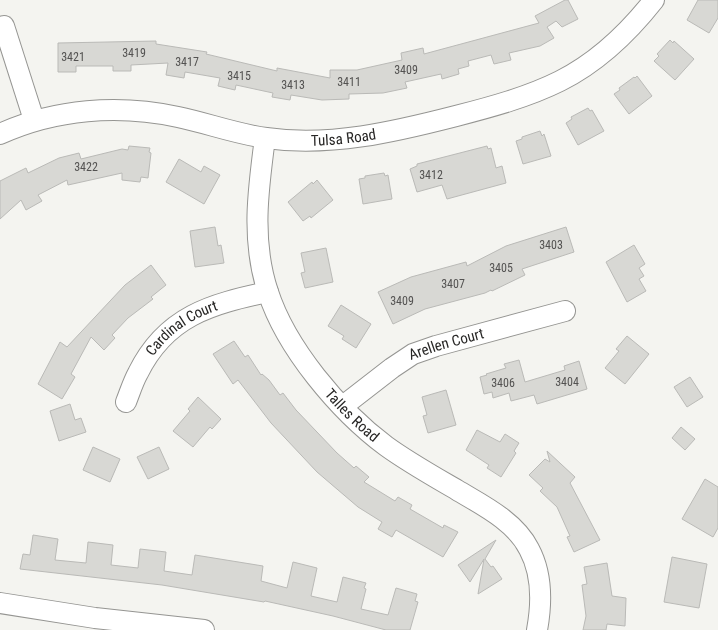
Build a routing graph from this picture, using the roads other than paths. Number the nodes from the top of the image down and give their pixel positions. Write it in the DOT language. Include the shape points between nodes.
graph roads {
  1 [pos="654,0"];
  2 [pos="4,26"];
  3 [pos="34,120"];
  4 [pos="0,134"];
  5 [pos="265,138"];
  6 [pos="268,292"];
  7 [pos="565,311"];
  8 [pos="126,402"];
  9 [pos="343,406"];
  10 [pos="0,603"];
  11 [pos="58,621"];
  12 [pos="204,630"];
  13 [pos="537,630"];
  1 -- 5 [label="street, Tulsa Road" via="616,43 561,81 528,95 412,127 373,134 335,140"];
  2 -- 3 [label="street"];
  3 -- 4 [label="street, Tulsa Road"];
  3 -- 5 [label="street, Tulsa Road" via="71,112 145,111"];
  5 -- 6 [label="street, Talles Road" via="257,227 259,255"];
  6 -- 8 [label="street, Cardinal Court" via="218,304 182,320 148,354"];
  6 -- 9 [label="street, Talles Road" via="282,325 299,352 316,377"];
  7 -- 9 [label="street, Arellen Court" via="413,354"];
  9 -- 13 [label="street, Talles Road" via="386,446 512,526 529,548 539,575"];
  10 -- 11 [label="street"];
  11 -- 12 [label="street"];
}
